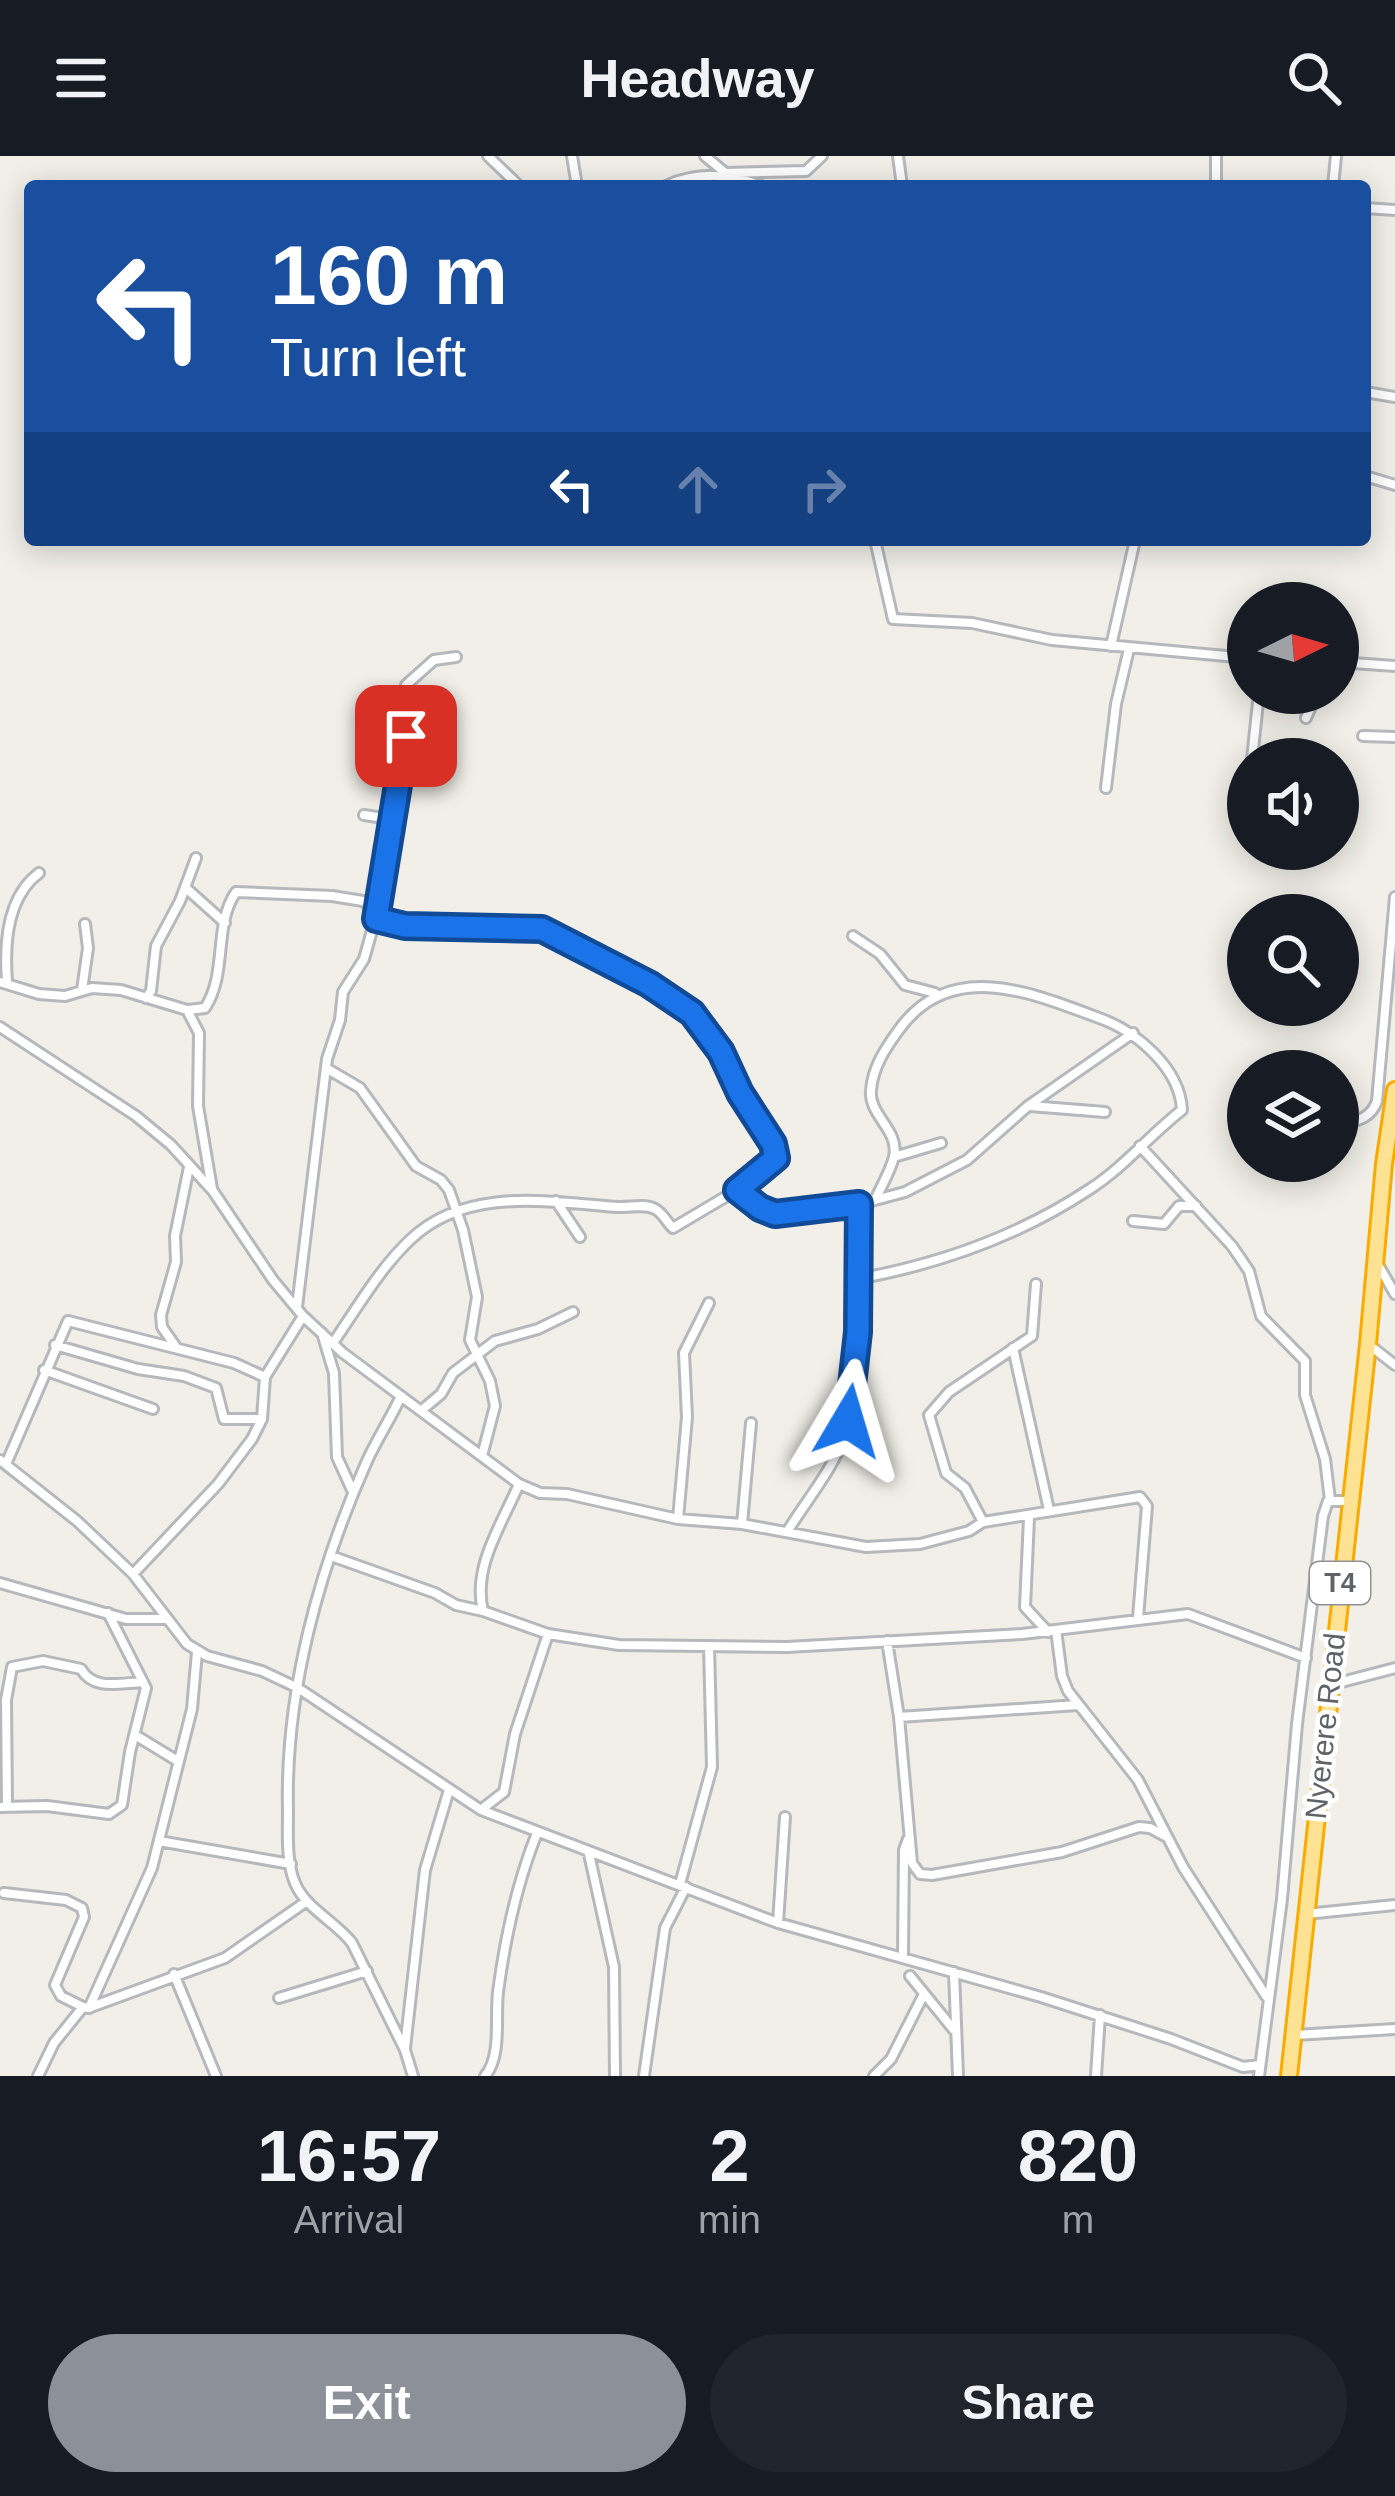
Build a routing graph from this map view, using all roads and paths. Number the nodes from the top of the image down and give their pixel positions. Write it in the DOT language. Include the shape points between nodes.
graph roads {
  1 [pos="488,156"];
  2 [pos="705,156"];
  3 [pos="822,156"];
  4 [pos="728,175"];
  5 [pos="513,180"];
  6 [pos="681,180"];
  7 [pos="743,180"];
  8 [pos="876,546"];
  9 [pos="1134,546"];
  10 [pos="1111,646"];
  11 [pos="1129,649"];
  12 [pos="1227,656"];
  13 [pos="456,657"];
  14 [pos="1359,663"];
  15 [pos="1395,666"];
  16 [pos="1308,714"];
  17 [pos="1306,718"];
  18 [pos="1363,736"];
  19 [pos="1395,737"];
  20 [pos="1106,788"];
  21 [pos="364,815"];
  22 [pos="392,825"];
  23 [pos="196,858"];
  24 [pos="39,873"];
  25 [pos="185,887"];
  26 [pos="1395,897"];
  27 [pos="376,916"];
  28 [pos="225,923"];
  29 [pos="85,924"];
  30 [pos="853,936"];
  31 [pos="3,982"];
  32 [pos="82,990"];
  33 [pos="937,994"];
  34 [pos="146,999"];
  35 [pos="188,1010"];
  36 [pos="0,1027"];
  37 [pos="1132,1033"];
  38 [pos="326,1067"];
  39 [pos="1395,1090"];
  40 [pos="1028,1106"];
  41 [pos="1105,1112"];
  42 [pos="1359,1120"];
  43 [pos="940,1143"];
  44 [pos="1141,1146"];
  45 [pos="894,1156"];
  46 [pos="189,1165"];
  47 [pos="1389,1165"];
  48 [pos="737,1190"];
  49 [pos="213,1191"];
  50 [pos="555,1200"];
  51 [pos="875,1200"];
  52 [pos="859,1204"];
  53 [pos="1198,1206"];
  54 [pos="458,1213"];
  55 [pos="1133,1221"];
  56 [pos="580,1238"];
  57 [pos="1376,1262"];
  58 [pos="857,1280"];
  59 [pos="1036,1284"];
  60 [pos="1395,1294"];
  61 [pos="710,1303"];
  62 [pos="300,1312"];
  63 [pos="573,1312"];
  64 [pos="321,1332"];
  65 [pos="333,1343"];
  66 [pos="1368,1344"];
  67 [pos="55,1345"];
  68 [pos="176,1347"];
  69 [pos="1013,1348"];
  70 [pos="475,1356"];
  71 [pos="1395,1365"];
  72 [pos="44,1370"];
  73 [pos="265,1377"];
  74 [pos="401,1396"];
  75 [pos="153,1409"];
  76 [pos="422,1409"];
  77 [pos="262,1419"];
  78 [pos="751,1423"];
  79 [pos="482,1456"];
  80 [pos="3,1462"];
  81 [pos="519,1484"];
  82 [pos="354,1494"];
  83 [pos="1330,1500"];
  84 [pos="1348,1501"];
  85 [pos="1049,1510"];
  86 [pos="1029,1518"];
  87 [pos="678,1520"];
  88 [pos="983,1522"];
  89 [pos="742,1524"];
  90 [pos="787,1532"];
  91 [pos="331,1556"];
  92 [pos="133,1574"];
  93 [pos="0,1583"];
  94 [pos="483,1611"];
  95 [pos="108,1613"];
  96 [pos="1138,1618"];
  97 [pos="168,1619"];
  98 [pos="1052,1631"];
  99 [pos="548,1634"];
  100 [pos="887,1641"];
  101 [pos="709,1646"];
  102 [pos="197,1652"];
  103 [pos="128,1656"];
  104 [pos="1306,1658"];
  105 [pos="1395,1668"];
  106 [pos="144,1682"];
  107 [pos="118,1683"];
  108 [pos="1329,1685"];
  109 [pos="298,1688"];
  110 [pos="1078,1705"];
  111 [pos="899,1717"];
  112 [pos="135,1735"];
  113 [pos="176,1760"];
  114 [pos="449,1790"];
  115 [pos="4,1807"];
  116 [pos="481,1810"];
  117 [pos="785,1817"];
  118 [pos="537,1833"];
  119 [pos="910,1835"];
  120 [pos="1167,1837"];
  121 [pos="159,1841"];
  122 [pos="588,1853"];
  123 [pos="291,1864"];
  124 [pos="683,1886"];
  125 [pos="4,1893"];
  126 [pos="308,1901"];
  127 [pos="1395,1906"];
  128 [pos="1304,1914"];
  129 [pos="778,1923"];
  130 [pos="903,1956"];
  131 [pos="367,1971"];
  132 [pos="954,1972"];
  133 [pos="174,1974"];
  134 [pos="910,1976"];
  135 [pos="924,1994"];
  136 [pos="279,1998"];
  137 [pos="1267,1998"];
  138 [pos="86,2008"];
  139 [pos="1100,2015"];
  140 [pos="1395,2030"];
  141 [pos="955,2031"];
  142 [pos="1295,2035"];
  143 [pos="405,2050"];
  144 [pos="1259,2071"];
  145 [pos="38,2076"];
  146 [pos="216,2076"];
  147 [pos="412,2076"];
  148 [pos="485,2076"];
  149 [pos="615,2076"];
  150 [pos="644,2076"];
  151 [pos="874,2076"];
  152 [pos="958,2076"];
  153 [pos="1096,2076"];
  154 [pos="1289,2076"];
  1 -- 5 [label="street"];
  2 -- 4 [label="street"];
  3 -- 4 [label="street" via="806,171"];
  4 -- 6 [label="street"];
  4 -- 7 [label="street"];
  8 -- 10 [label="street" via="893,619"];
  9 -- 10 [label="street"];
  10 -- 11 [label="street"];
  11 -- 12 [label="street"];
  11 -- 20 [label="street"];
  13 -- 22 [label="street" via="434,660 406,685 407,748"];
  14 -- 15 [label="street"];
  16 -- 17 [label="street"];
  18 -- 19 [label="street"];
  21 -- 22 [label="street"];
  22 -- 27 [label="street"];
  23 -- 25 [label="street"];
  24 -- 31 [label="street" via="16,903"];
  25 -- 28 [label="street"];
  25 -- 34 [label="street" via="155,946"];
  26 -- 42 [label="street" via="1377,1101"];
  27 -- 28 [label="street" via="358,900 241,890"];
  27 -- 38 [label="street" via="364,959 343,992"];
  27 -- 48 [label="street" via="405,926 542,929 683,1006 721,1052 776,1150"];
  28 -- 35 [label="street" via="210,1001"];
  29 -- 32 [label="street"];
  30 -- 33 [label="street" via="904,985"];
  31 -- 32 [label="street" via="39,994"];
  32 -- 34 [label="street"];
  33 -- 37 [label="street" via="991,987"];
  33 -- 45 [label="street" via="903,1024 875,1070 871,1101"];
  34 -- 35 [label="street"];
  35 -- 49 [label="street" via="200,1033 199,1106"];
  36 -- 46 [label="street" via="136,1116"];
  37 -- 40 [label="street"];
  37 -- 44 [label="street" via="1182,1104"];
  38 -- 54 [label="street" via="360,1088 416,1166 447,1186"];
  38 -- 62 [label="street"];
  39 -- 47 [label="highway, Nyerere Road / T4"];
  40 -- 41 [label="street"];
  40 -- 51 [label="street" via="968,1160"];
  43 -- 45 [label="street"];
  44 -- 53 [label="street"];
  44 -- 58 [label="street" via="1090,1190 1015,1231 957,1256"];
  45 -- 51 [label="street"];
  46 -- 49 [label="street"];
  46 -- 68 [label="street" via="160,1319"];
  47 -- 57 [label="highway, Nyerere Road / T4"];
  48 -- 50 [label="street" via="673,1228 648,1206"];
  48 -- 52 [label="street" via="775,1214"];
  49 -- 62 [label="street"];
  50 -- 54 [label="street"];
  50 -- 56 [label="street"];
  51 -- 52 [label="street"];
  52 -- 58 [label="street"];
  53 -- 55 [label="street" via="1179,1206 1164,1224"];
  53 -- 83 [label="street" via="1249,1271 1261,1316 1305,1361 1305,1395"];
  54 -- 65 [label="street" via="411,1239"];
  54 -- 70 [label="street" via="477,1297"];
  57 -- 60 [label="street"];
  57 -- 66 [label="highway, Nyerere Road / T4"];
  58 -- 90 [label="street" via="843,1440"];
  59 -- 69 [label="street" via="1035,1330"];
  61 -- 87 [label="street" via="684,1353"];
  62 -- 64 [label="street"];
  62 -- 73 [label="street"];
  63 -- 70 [label="street"];
  64 -- 65 [label="street"];
  64 -- 82 [label="street" via="334,1373 337,1456"];
  65 -- 74 [label="street"];
  66 -- 71 [label="street"];
  66 -- 84 [label="highway, Nyerere Road / T4"];
  67 -- 68 [label="street" via="73,1321"];
  67 -- 72 [label="street"];
  67 -- 77 [label="street" via="210,1384 224,1419"];
  68 -- 73 [label="street"];
  69 -- 85 [label="street"];
  69 -- 88 [label="street" via="928,1415 946,1473 965,1488"];
  70 -- 76 [label="street"];
  70 -- 79 [label="street" via="495,1406"];
  72 -- 75 [label="street"];
  72 -- 80 [label="street"];
  73 -- 77 [label="street"];
  74 -- 76 [label="street"];
  74 -- 82 [label="street"];
  76 -- 79 [label="street"];
  77 -- 92 [label="street" via="218,1484"];
  78 -- 89 [label="street"];
  79 -- 81 [label="street"];
  80 -- 92 [label="street"];
  81 -- 87 [label="street"];
  81 -- 94 [label="street" via="482,1569"];
  82 -- 91 [label="street"];
  83 -- 84 [label="street"];
  83 -- 104 [label="street"];
  84 -- 108 [label="highway, Nyerere Road / T4"];
  85 -- 86 [label="street"];
  85 -- 96 [label="street" via="1144,1499"];
  86 -- 88 [label="street"];
  86 -- 98 [label="street" via="1025,1607"];
  87 -- 89 [label="street"];
  88 -- 90 [label="street" via="899,1546"];
  89 -- 90 [label="street"];
  91 -- 94 [label="street"];
  91 -- 109 [label="street"];
  92 -- 97 [label="street"];
  93 -- 95 [label="street"];
  94 -- 99 [label="street"];
  95 -- 97 [label="street"];
  95 -- 103 [label="street"];
  96 -- 98 [label="street"];
  96 -- 104 [label="street" via="1189,1614"];
  97 -- 102 [label="street"];
  98 -- 100 [label="street"];
  98 -- 110 [label="street"];
  99 -- 101 [label="street"];
  99 -- 116 [label="street" via="504,1792"];
  100 -- 101 [label="street"];
  100 -- 111 [label="street"];
  101 -- 124 [label="street" via="712,1767"];
  102 -- 109 [label="street"];
  102 -- 113 [label="street"];
  103 -- 106 [label="street"];
  103 -- 107 [label="street"];
  104 -- 137 [label="street"];
  105 -- 108 [label="street"];
  106 -- 107 [label="street"];
  106 -- 112 [label="street"];
  107 -- 115 [label="street" via="91,1682 71,1665 12,1667"];
  108 -- 128 [label="highway, Nyerere Road / T4"];
  109 -- 114 [label="street"];
  109 -- 123 [label="street" via="287,1760"];
  110 -- 111 [label="street"];
  110 -- 120 [label="street" via="1138,1780"];
  111 -- 119 [label="street"];
  112 -- 113 [label="street"];
  112 -- 115 [label="street" via="118,1811"];
  113 -- 121 [label="street"];
  114 -- 116 [label="street"];
  114 -- 143 [label="street" via="425,1870"];
  116 -- 118 [label="street"];
  117 -- 129 [label="street"];
  118 -- 122 [label="street"];
  118 -- 148 [label="street" via="520,1880 494,2064"];
  119 -- 120 [label="street" via="912,1863 932,1875 1062,1852 1139,1828"];
  119 -- 130 [label="street"];
  120 -- 137 [label="street"];
  121 -- 123 [label="street"];
  121 -- 138 [label="street"];
  122 -- 124 [label="street"];
  122 -- 149 [label="street" via="614,1967"];
  123 -- 126 [label="street"];
  124 -- 129 [label="street"];
  124 -- 150 [label="street" via="665,1928"];
  125 -- 138 [label="street" via="82,1908 55,1984"];
  126 -- 131 [label="street" via="342,1930"];
  126 -- 133 [label="street" via="225,1958"];
  127 -- 128 [label="street"];
  128 -- 142 [label="highway, Nyerere Road / T4"];
  129 -- 130 [label="street"];
  130 -- 132 [label="street"];
  131 -- 136 [label="street"];
  131 -- 143 [label="street"];
  132 -- 139 [label="street"];
  132 -- 141 [label="street"];
  133 -- 138 [label="street"];
  133 -- 146 [label="street"];
  134 -- 135 [label="street"];
  135 -- 141 [label="street"];
  135 -- 151 [label="street"];
  137 -- 144 [label="street"];
  138 -- 145 [label="street"];
  139 -- 144 [label="street"];
  139 -- 153 [label="street"];
  140 -- 142 [label="street"];
  141 -- 152 [label="street"];
  142 -- 154 [label="highway, Nyerere Road / T4"];
  143 -- 147 [label="street"];
}
